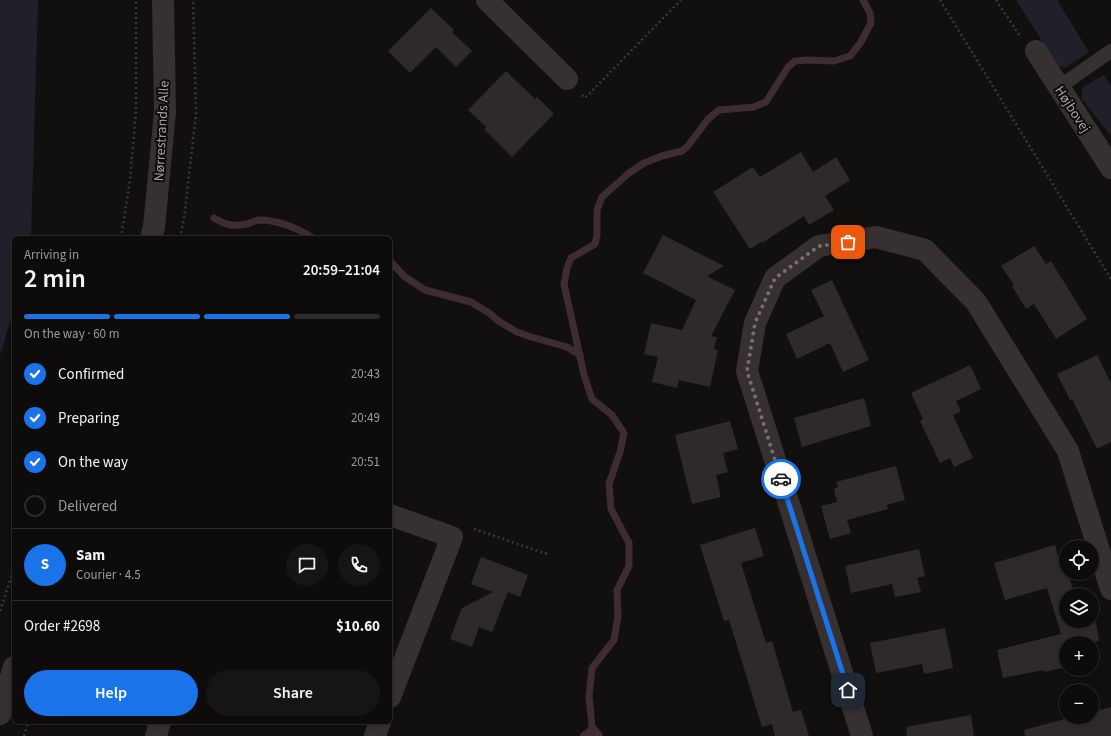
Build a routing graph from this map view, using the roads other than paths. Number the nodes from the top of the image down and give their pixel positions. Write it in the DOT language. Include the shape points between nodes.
graph roads {
  1 [pos="163,0"];
  2 [pos="486,0"];
  3 [pos="1036,51"];
  4 [pos="1111,51"];
  5 [pos="567,79"];
  6 [pos="1059,87"];
  7 [pos="1111,168"];
  8 [pos="152,236"];
  9 [pos="392,516"];
  10 [pos="1111,589"];
  11 [pos="12,674"];
  12 [pos="392,692"];
  13 [pos="0,714"];
  14 [pos="159,724"];
  15 [pos="379,724"];
  16 [pos="156,736"];
  17 [pos="375,736"];
  18 [pos="862,736"];
  1 -- 8 [label="street, Nørrestrands Alle" via="165,112"];
  2 -- 5 [label="street"];
  3 -- 6 [label="street, Højbovej"];
  4 -- 6 [label="lane"];
  6 -- 7 [label="street, Højbovej"];
  9 -- 12 [label="street" via="452,537"];
  10 -- 18 [label="street" via="1068,451 976,302 925,250 876,237 819,246 775,278 755,323 747,371"];
  11 -- 13 [label="street"];
  14 -- 16 [label="street"];
  15 -- 17 [label="street"];
}
